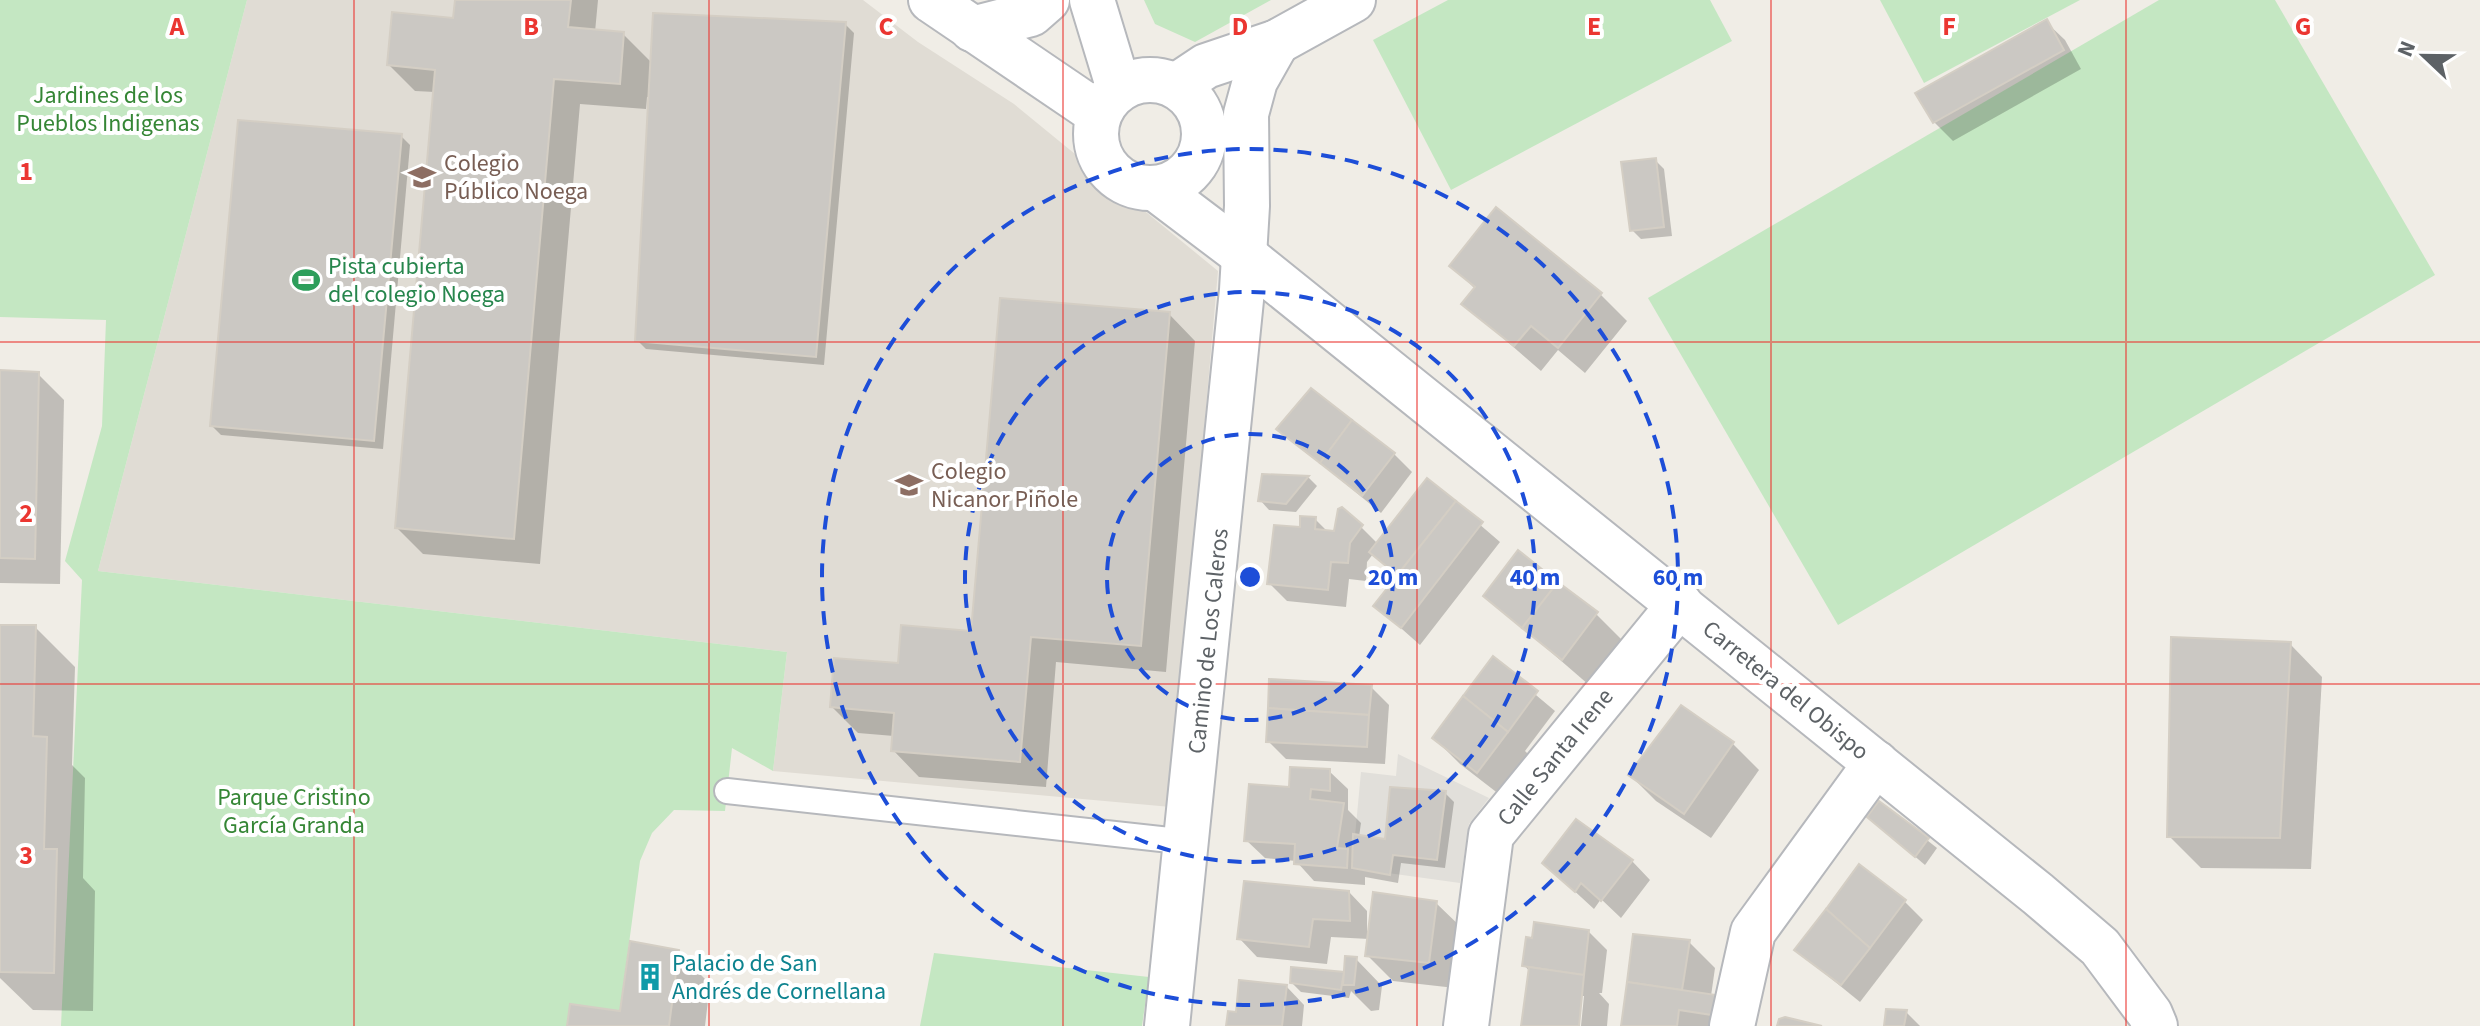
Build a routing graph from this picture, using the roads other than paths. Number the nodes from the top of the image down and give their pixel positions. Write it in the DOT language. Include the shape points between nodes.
graph roads {
  1 [pos="931,0"];
  2 [pos="1047,0"];
  3 [pos="1092,0"];
  4 [pos="1353,0"];
  5 [pos="972,29"];
  6 [pos="1277,42"];
  7 [pos="1176,86"];
  8 [pos="1109,102"];
  9 [pos="1246,114"];
  10 [pos="1203,145"];
  11 [pos="1155,188"];
  12 [pos="1247,206"];
  13 [pos="1245,256"];
  14 [pos="1680,604"];
  15 [pos="1876,763"];
  16 [pos="727,791"];
  17 [pos="1188,842"];
  18 [pos="1167,1026"];
  19 [pos="1466,1026"];
  20 [pos="1732,1026"];
  21 [pos="2155,1026"];
  1 -- 5 [label="street"];
  2 -- 5 [label="street" via="1031,14"];
  3 -- 8 [label="street"];
  4 -- 6 [label="street"];
  5 -- 8 [label="street"];
  6 -- 7 [label="street" via="1206,66"];
  6 -- 9 [label="street" via="1255,81"];
  7 -- 8 [label="street" via="1150,79"];
  7 -- 10 [label="street" via="1198,107"];
  8 -- 11 [label="street" via="1097,141 1106,166 1137,187"];
  9 -- 10 [label="street"];
  9 -- 12 [label="street"];
  10 -- 11 [label="street" via="1187,173"];
  10 -- 12 [label="street"];
  11 -- 13 [label="street, Carretera del Obispo"];
  12 -- 13 [label="street"];
  13 -- 14 [label="street, Carretera del Obispo"];
  13 -- 17 [label="street, Camino de Los Caleros"];
  14 -- 15 [label="street, Carretera del Obispo"];
  14 -- 19 [label="street, Calle Santa Irene" via="1491,835"];
  15 -- 20 [label="street" via="1753,932"];
  15 -- 21 [label="street, Carretera del Obispo" via="2100,947"];
  16 -- 17 [label="lane"];
  17 -- 18 [label="street, Camino de Los Caleros"];
}
